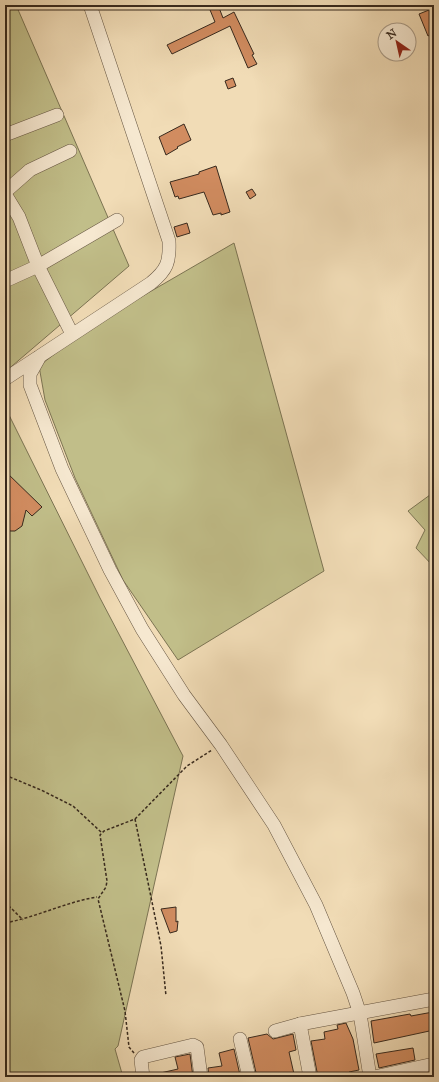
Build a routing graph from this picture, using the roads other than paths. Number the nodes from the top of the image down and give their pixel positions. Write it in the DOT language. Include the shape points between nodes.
graph roads {
  1 [pos="90,5"];
  2 [pos="57,115"];
  3 [pos="5,135"];
  4 [pos="70,152"];
  5 [pos="5,193"];
  6 [pos="117,220"];
  7 [pos="38,266"];
  8 [pos="5,281"];
  9 [pos="72,334"];
  10 [pos="40,356"];
  11 [pos="5,379"];
  12 [pos="434,999"];
  13 [pos="360,1014"];
  14 [pos="300,1024"];
  15 [pos="275,1031"];
  16 [pos="240,1039"];
  17 [pos="434,1066"];
  18 [pos="143,1077"];
  19 [pos="201,1077"];
  20 [pos="249,1077"];
  21 [pos="310,1077"];
  22 [pos="370,1077"];
  23 [pos="374,1077"];
  1 -- 9 [label="street" via="169,240 170,256 162,274"];
  2 -- 3 [label="street"];
  4 -- 5 [label="street" via="30,170"];
  5 -- 7 [label="street" via="19,217"];
  6 -- 7 [label="street"];
  7 -- 8 [label="street"];
  7 -- 9 [label="street"];
  9 -- 10 [label="street"];
  10 -- 11 [label="street"];
  10 -- 13 [label="street" via="30,374 30,385 65,476 110,570 142,629 184,695 270,819 290,854 330,936"];
  12 -- 13 [label="street"];
  13 -- 14 [label="street"];
  13 -- 22 [label="street"];
  14 -- 15 [label="street"];
  14 -- 21 [label="street"];
  16 -- 20 [label="street"];
  17 -- 23 [label="street" via="428,1065"];
  18 -- 19 [label="street" via="141,1060 146,1056 192,1045 196,1047"];
}
